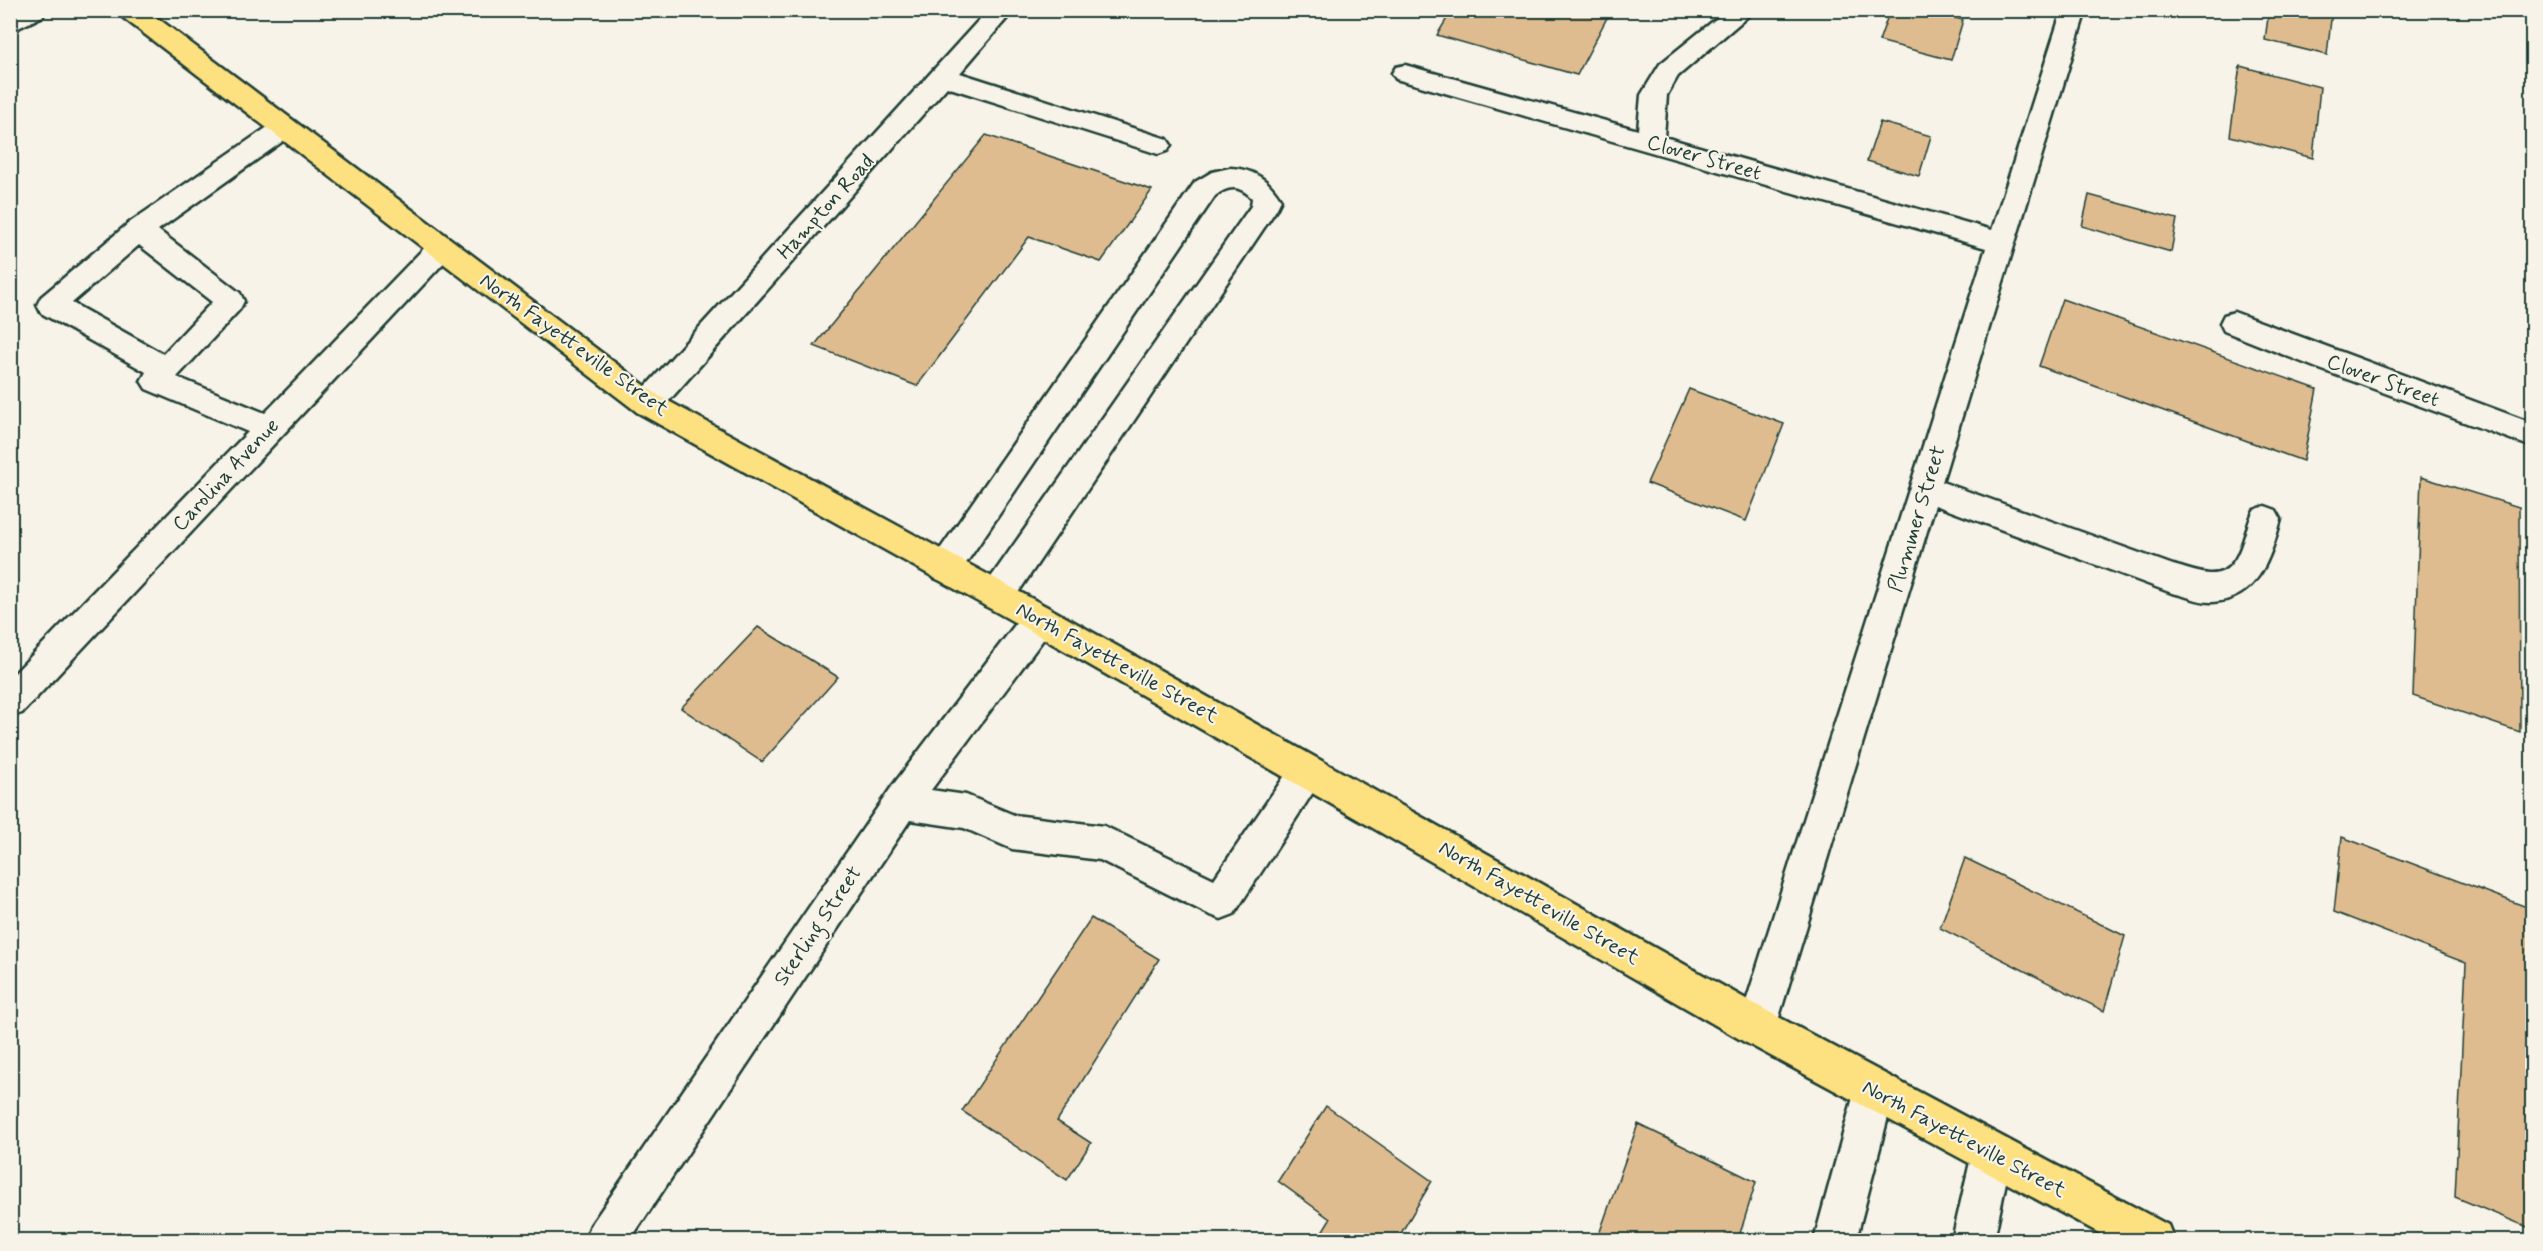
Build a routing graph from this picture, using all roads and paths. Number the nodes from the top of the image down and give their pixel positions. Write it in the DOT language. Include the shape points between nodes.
graph roads {
  1 [pos="34,10"];
  2 [pos="130,10"];
  3 [pos="1002,10"];
  4 [pos="1743,10"];
  5 [pos="2074,10"];
  6 [pos="10,24"];
  7 [pos="1405,73"];
  8 [pos="944,77"];
  9 [pos="284,128"];
  10 [pos="1650,143"];
  11 [pos="1158,145"];
  12 [pos="139,230"];
  13 [pos="2002,243"];
  14 [pos="441,248"];
  15 [pos="2234,323"];
  16 [pos="171,364"];
  17 [pos="648,404"];
  18 [pos="270,428"];
  19 [pos="2532,435"];
  20 [pos="1926,489"];
  21 [pos="2265,519"];
  22 [pos="945,568"];
  23 [pos="998,596"];
  24 [pos="1039,619"];
  25 [pos="10,702"];
  26 [pos="1307,771"];
  27 [pos="902,802"];
  28 [pos="1758,1027"];
  29 [pos="1875,1090"];
  30 [pos="1992,1154"];
  31 [pos="606,1240"];
  32 [pos="1835,1240"];
  33 [pos="1973,1240"];
  34 [pos="2153,1240"];
  1 -- 6 [label="street"];
  2 -- 9 [label="main road, North Fayetteville Street"];
  3 -- 8 [label="street, Hampton Road"];
  4 -- 10 [label="street" via="1670,70 1653,95"];
  5 -- 13 [label="street, Plummer Street"];
  7 -- 10 [label="street, Clover Street"];
  8 -- 11 [label="street"];
  8 -- 17 [label="street, Hampton Road"];
  9 -- 12 [label="street"];
  9 -- 14 [label="main road, North Fayetteville Street"];
  10 -- 13 [label="street, Clover Street"];
  12 -- 16 [label="street" via="230,301"];
  12 -- 16 [label="street" via="51,305"];
  13 -- 20 [label="street, Plummer Street"];
  14 -- 17 [label="main road, North Fayetteville Street"];
  14 -- 18 [label="street, Carolina Avenue"];
  15 -- 19 [label="street, Clover Street"];
  16 -- 18 [label="street" via="156,381"];
  17 -- 22 [label="main road, North Fayetteville Street"];
  18 -- 25 [label="street, Carolina Avenue"];
  20 -- 21 [label="street" via="2172,579 2213,588 2236,581 2254,562"];
  20 -- 28 [label="street, Plummer Street"];
  22 -- 23 [label="main road, North Fayetteville Street"];
  22 -- 23 [label="street" via="1205,189 1215,180 1229,176 1248,180 1262,189 1268,200 1262,210"];
  23 -- 24 [label="main road, North Fayetteville Street"];
  24 -- 26 [label="main road, North Fayetteville Street"];
  24 -- 27 [label="street, Sterling Street"];
  26 -- 27 [label="street" via="1221,901 1104,843 1012,832 966,812"];
  26 -- 28 [label="main road, North Fayetteville Street"];
  27 -- 31 [label="street, Sterling Street"];
  28 -- 29 [label="main road, North Fayetteville Street"];
  29 -- 30 [label="main road, North Fayetteville Street"];
  29 -- 32 [label="street"];
  30 -- 33 [label="street"];
  30 -- 34 [label="main road, North Fayetteville Street"];
}
